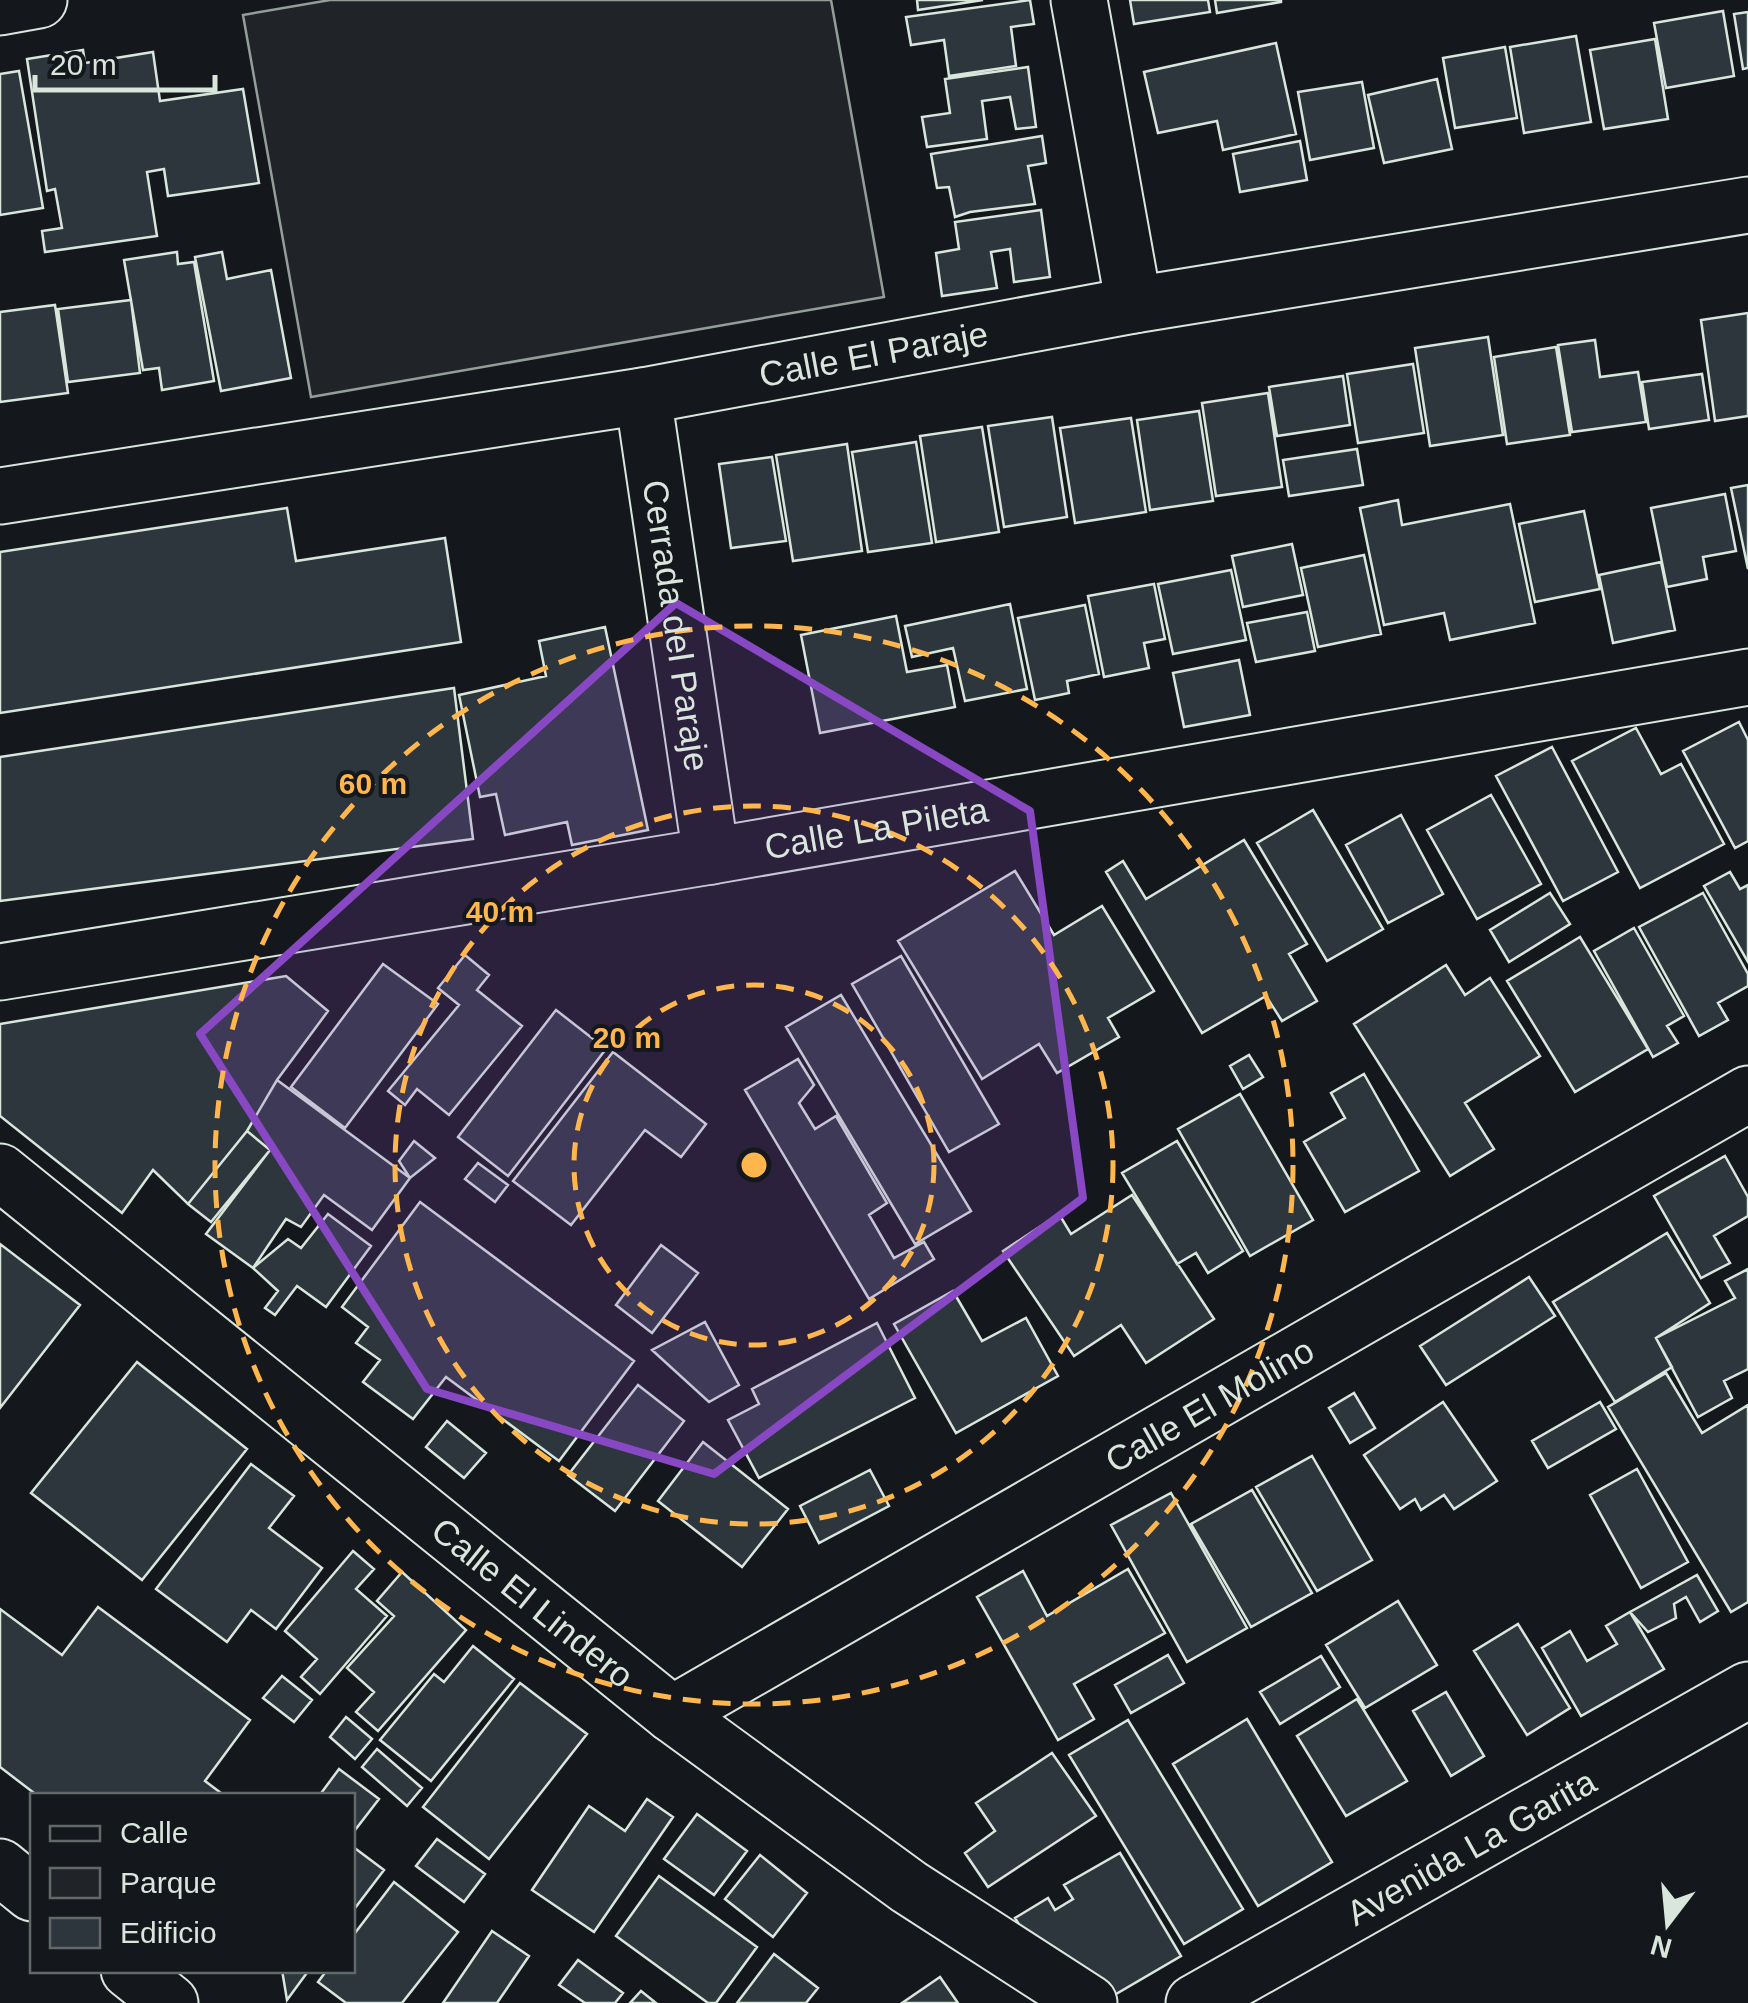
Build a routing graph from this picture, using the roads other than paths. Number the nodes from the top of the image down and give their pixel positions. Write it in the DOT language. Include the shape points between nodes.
graph roads {
  1 [pos="39,0"];
  2 [pos="1079,0"];
  3 [pos="0,8"];
  4 [pos="1748,205"];
  5 [pos="1134,305"];
  6 [pos="642,396"];
  7 [pos="0,496"];
  8 [pos="1748,677"];
  9 [pos="711,856"];
  10 [pos="0,972"];
  11 [pos="1748,1094"];
  12 [pos="0,1172"];
  13 [pos="1748,1690"];
  14 [pos="672,1714"];
  15 [pos="0,1867"];
  16 [pos="30,1891"];
  17 [pos="133,1973"];
  18 [pos="170,2003"];
  19 [pos="1089,2003"];
  20 [pos="1194,2003"];
  1 -- 3 [label="street"];
  2 -- 5 [label="street"];
  4 -- 5 [label="street, Calle El Paraje"];
  5 -- 6 [label="street, Calle El Paraje"];
  6 -- 7 [label="street, Calle El Paraje"];
  6 -- 9 [label="street, Cerrada del Paraje"];
  8 -- 9 [label="street, Calle La Pileta"];
  9 -- 10 [label="street, Calle La Pileta"];
  11 -- 14 [label="street, Calle El Molino"];
  12 -- 14 [label="street, Calle El Lindero"];
  13 -- 20 [label="street, Avenida La Garita"];
  14 -- 19 [label="street, Calle El Lindero" via="910,1888"];
  15 -- 16 [label="street"];
  17 -- 18 [label="street"];
}
